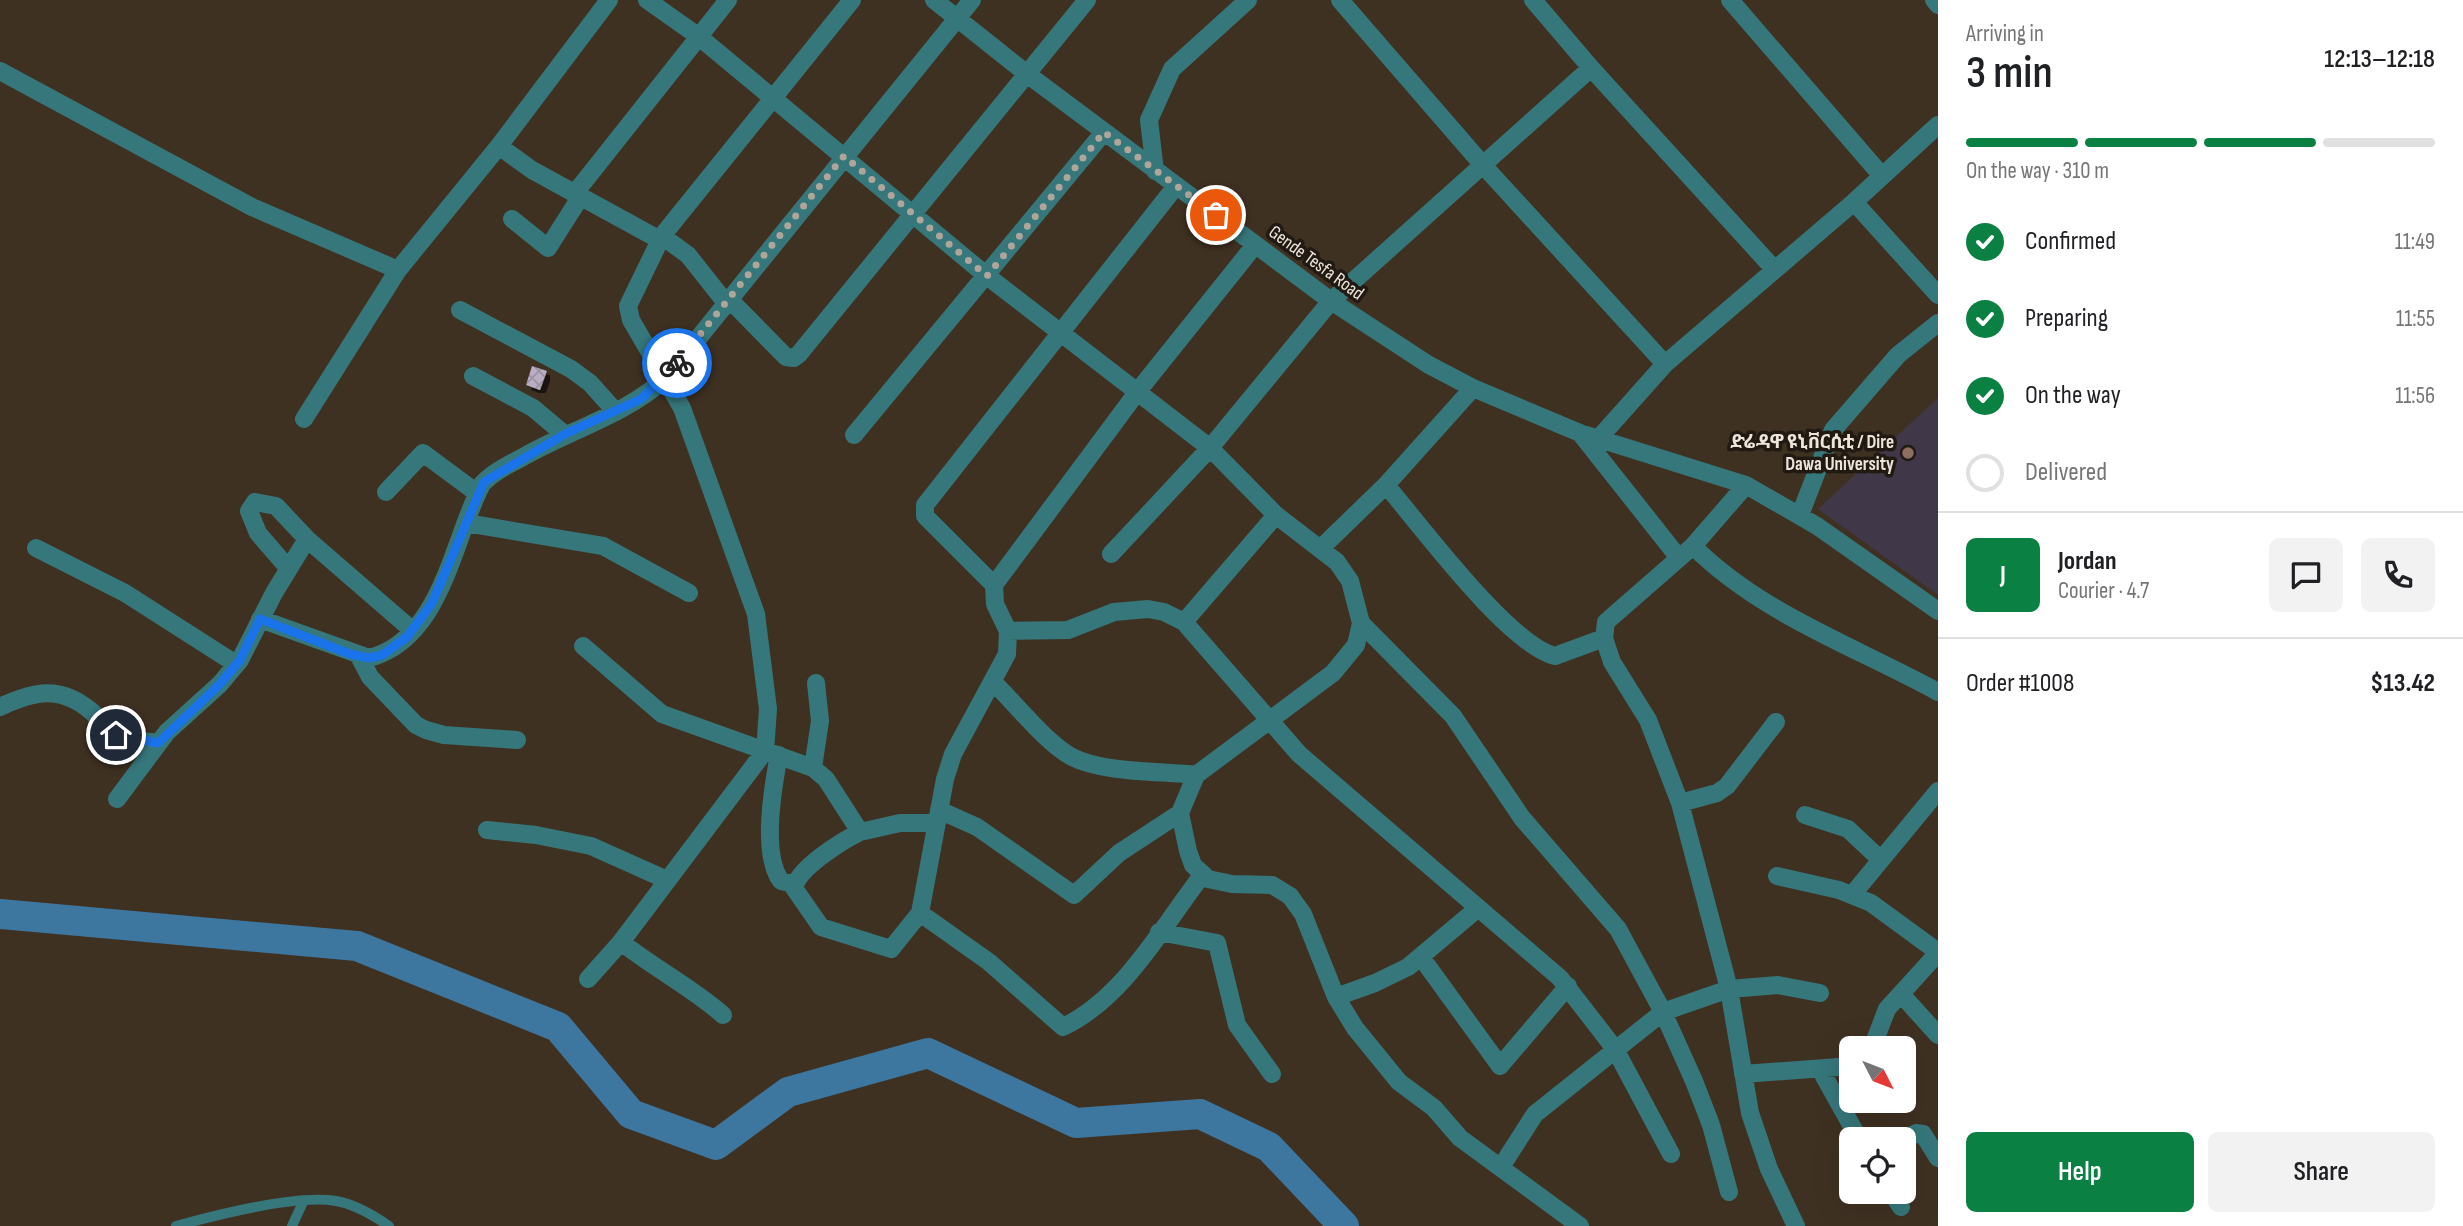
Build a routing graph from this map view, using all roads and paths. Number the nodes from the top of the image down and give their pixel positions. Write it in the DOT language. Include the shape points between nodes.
graph roads {
  1 [pos="609,0"];
  2 [pos="647,0"];
  3 [pos="728,0"];
  4 [pos="852,0"];
  5 [pos="934,0"];
  6 [pos="972,0"];
  7 [pos="1087,0"];
  8 [pos="1248,0"];
  9 [pos="1340,0"];
  10 [pos="1533,0"];
  11 [pos="1730,0"];
  12 [pos="1934,0"];
  13 [pos="1938,5"];
  14 [pos="957,18"];
  15 [pos="698,36"];
  16 [pos="1591,68"];
  17 [pos="0,71"];
  18 [pos="1027,74"];
  19 [pos="772,97"];
  20 [pos="1938,125"];
  21 [pos="1104,132"];
  22 [pos="499,146"];
  23 [pos="844,156"];
  24 [pos="1482,164"];
  25 [pos="1155,171"];
  26 [pos="1882,176"];
  27 [pos="1176,186"];
  28 [pos="578,195"];
  29 [pos="1854,202"];
  30 [pos="913,215"];
  31 [pos="512,219"];
  32 [pos="661,238"];
  33 [pos="1255,245"];
  34 [pos="1774,269"];
  35 [pos="398,270"];
  36 [pos="987,276"];
  37 [pos="1938,295"];
  38 [pos="728,301"];
  39 [pos="1331,301"];
  40 [pos="460,310"];
  41 [pos="1938,323"];
  42 [pos="1064,332"];
  43 [pos="1665,364"];
  44 [pos="473,376"];
  45 [pos="666,378"];
  46 [pos="1473,388"];
  47 [pos="1138,391"];
  48 [pos="616,412"];
  49 [pos="304,419"];
  50 [pos="1580,433"];
  51 [pos="565,434"];
  52 [pos="854,435"];
  53 [pos="1598,438"];
  54 [pos="1210,448"];
  55 [pos="1386,485"];
  56 [pos="1746,485"];
  57 [pos="386,492"];
  58 [pos="477,493"];
  59 [pos="1276,515"];
  60 [pos="1800,515"];
  61 [pos="466,523"];
  62 [pos="307,539"];
  63 [pos="1693,546"];
  64 [pos="36,548"];
  65 [pos="1321,548"];
  66 [pos="1111,554"];
  67 [pos="1679,558"];
  68 [pos="288,568"];
  69 [pos="994,585"];
  70 [pos="689,593"];
  71 [pos="1938,611"];
  72 [pos="260,619"];
  73 [pos="1184,622"];
  74 [pos="1361,623"];
  75 [pos="412,630"];
  76 [pos="1008,631"];
  77 [pos="1604,638"];
  78 [pos="583,646"];
  79 [pos="359,656"];
  80 [pos="236,664"];
  81 [pos="993,682"];
  82 [pos="816,684"];
  83 [pos="1938,692"];
  84 [pos="0,707"];
  85 [pos="1267,720"];
  86 [pos="1776,722"];
  87 [pos="517,740"];
  88 [pos="158,743"];
  89 [pos="772,753"];
  90 [pos="813,768"];
  91 [pos="1196,775"];
  92 [pos="1938,790"];
  93 [pos="117,799"];
  94 [pos="1680,803"];
  95 [pos="1180,813"];
  96 [pos="1805,815"];
  97 [pos="938,816"];
  98 [pos="487,830"];
  99 [pos="860,832"];
  100 [pos="1881,860"];
  101 [pos="1203,874"];
  102 [pos="1777,877"];
  103 [pos="667,880"];
  104 [pos="794,884"];
  105 [pos="1852,895"];
  106 [pos="1477,909"];
  107 [pos="920,913"];
  108 [pos="1159,933"];
  109 [pos="621,942"];
  110 [pos="1938,952"];
  111 [pos="1421,957"];
  112 [pos="588,979"];
  113 [pos="1568,986"];
  114 [pos="1729,989"];
  115 [pos="1820,993"];
  116 [pos="1902,994"];
  117 [pos="1336,997"];
  118 [pos="1662,1012"];
  119 [pos="723,1015"];
  120 [pos="1938,1035"];
  121 [pos="1876,1036"];
  122 [pos="1615,1049"];
  123 [pos="1839,1067"];
  124 [pos="1820,1069"];
  125 [pos="1272,1074"];
  126 [pos="1743,1074"];
  127 [pos="1852,1127"];
  128 [pos="1916,1135"];
  129 [pos="1671,1154"];
  130 [pos="1938,1158"];
  131 [pos="1501,1167"];
  132 [pos="1729,1192"];
  133 [pos="304,1200"];
  134 [pos="176,1226"];
  135 [pos="292,1226"];
  136 [pos="389,1226"];
  137 [pos="1580,1226"];
  138 [pos="1796,1226"];
  1 -- 22 [label="street"];
  2 -- 15 [label="street"];
  3 -- 15 [label="street"];
  4 -- 19 [label="street"];
  5 -- 14 [label="street, Gende Tesfa Road"];
  6 -- 14 [label="street"];
  7 -- 18 [label="street"];
  8 -- 25 [label="street" via="1172,69 1149,120"];
  9 -- 24 [label="street"];
  10 -- 16 [label="street"];
  11 -- 26 [label="street"];
  12 -- 13 [label="street"];
  14 -- 18 [label="street, Gende Tesfa Road"];
  14 -- 23 [label="street"];
  15 -- 19 [label="street"];
  15 -- 28 [label="street"];
  16 -- 24 [label="street"];
  16 -- 34 [label="street"];
  17 -- 35 [label="street" via="252,208"];
  18 -- 21 [label="street, Gende Tesfa Road"];
  18 -- 30 [label="street"];
  19 -- 23 [label="street"];
  19 -- 32 [label="street"];
  20 -- 26 [label="street"];
  21 -- 25 [label="street, Gende Tesfa Road"];
  21 -- 36 [label="street"];
  22 -- 28 [label="street"];
  22 -- 35 [label="street"];
  23 -- 30 [label="street"];
  23 -- 38 [label="street"];
  24 -- 39 [label="street"];
  24 -- 43 [label="street"];
  25 -- 27 [label="street, Gende Tesfa Road"];
  26 -- 29 [label="street"];
  27 -- 33 [label="street, Gende Tesfa Road"];
  27 -- 42 [label="street"];
  28 -- 31 [label="street" via="548,248"];
  28 -- 32 [label="street"];
  29 -- 34 [label="street"];
  29 -- 37 [label="street"];
  30 -- 36 [label="street"];
  30 -- 38 [label="street" via="794,358 786,357"];
  32 -- 38 [label="street" via="688,254"];
  32 -- 45 [label="street" via="628,312"];
  33 -- 39 [label="street, Gende Tesfa Road"];
  33 -- 47 [label="street"];
  34 -- 43 [label="street"];
  35 -- 49 [label="street"];
  36 -- 42 [label="street"];
  36 -- 52 [label="street"];
  38 -- 45 [label="street"];
  39 -- 46 [label="street, Gende Tesfa Road"];
  39 -- 54 [label="street"];
  40 -- 48 [label="street" via="571,369"];
  41 -- 60 [label="street" via="1898,355 1833,430"];
  42 -- 47 [label="street"];
  42 -- 69 [label="street" via="938,487 923,513"];
  43 -- 53 [label="street"];
  44 -- 51 [label="street" via="533,408"];
  45 -- 48 [label="street"];
  45 -- 89 [label="street" via="696,445 756,614"];
  46 -- 50 [label="street, Gende Tesfa Road"];
  46 -- 55 [label="street"];
  47 -- 54 [label="street"];
  47 -- 69 [label="street"];
  48 -- 51 [label="street"];
  50 -- 53 [label="street, Gende Tesfa Road"];
  50 -- 67 [label="street"];
  51 -- 58 [label="street" via="493,474"];
  53 -- 56 [label="street, Gende Tesfa Road"];
  54 -- 59 [label="street"];
  54 -- 66 [label="street"];
  55 -- 65 [label="street"];
  55 -- 77 [label="street" via="1506,623 1537,649 1555,656"];
  56 -- 60 [label="street, Gende Tesfa Road"];
  56 -- 63 [label="street"];
  57 -- 58 [label="street" via="423,453"];
  58 -- 61 [label="street"];
  59 -- 65 [label="street"];
  59 -- 73 [label="street"];
  60 -- 71 [label="street, Gende Tesfa Road"];
  61 -- 70 [label="street" via="603,546"];
  61 -- 75 [label="street" via="432,603"];
  62 -- 68 [label="street"];
  62 -- 68 [label="street" via="276,506 255,502 249,510 258,533"];
  62 -- 75 [label="street"];
  63 -- 67 [label="street"];
  63 -- 83 [label="street" via="1724,576 1753,595 1859,655"];
  64 -- 80 [label="street" via="125,593"];
  65 -- 74 [label="street" via="1350,581"];
  67 -- 77 [label="street" via="1606,622"];
  68 -- 72 [label="street"];
  69 -- 76 [label="street" via="995,604"];
  72 -- 79 [label="street"];
  72 -- 80 [label="street"];
  73 -- 76 [label="street" via="1148,610 1114,612 1068,630"];
  73 -- 85 [label="street"];
  74 -- 85 [label="street" via="1356,645 1333,673"];
  74 -- 118 [label="street" via="1453,716 1522,818 1606,912"];
  75 -- 79 [label="street" via="382,655"];
  76 -- 81 [label="street" via="1007,654"];
  77 -- 94 [label="street" via="1612,662 1648,720"];
  78 -- 89 [label="street" via="662,714"];
  79 -- 87 [label="street" via="370,677 416,725 444,735"];
  80 -- 88 [label="street"];
  81 -- 91 [label="street" via="1073,757 1114,767"];
  81 -- 97 [label="street" via="953,754"];
  82 -- 90 [label="street" via="820,721"];
  84 -- 88 [label="street" via="25,695 60,693 92,712 116,735"];
  85 -- 91 [label="street"];
  85 -- 106 [label="street" via="1308,762"];
  86 -- 94 [label="street" via="1727,786"];
  88 -- 93 [label="street"];
  89 -- 90 [label="street"];
  89 -- 103 [label="street"];
  89 -- 104 [label="street" via="769,810 776,872 781,881"];
  90 -- 99 [label="street" via="826,779"];
  91 -- 95 [label="street"];
  92 -- 100 [label="street"];
  94 -- 114 [label="street"];
  95 -- 97 [label="street" via="1119,853 1074,895 977,827"];
  95 -- 101 [label="street" via="1193,865"];
  96 -- 100 [label="street" via="1848,829"];
  97 -- 99 [label="street"];
  97 -- 107 [label="street"];
  98 -- 103 [label="street" via="591,846"];
  99 -- 104 [label="street" via="836,844"];
  100 -- 105 [label="street"];
  101 -- 108 [label="street"];
  101 -- 117 [label="street" via="1232,884 1272,885 1290,896 1303,914"];
  102 -- 105 [label="street"];
  103 -- 109 [label="street"];
  104 -- 107 [label="street" via="821,927 891,949"];
  105 -- 110 [label="street" via="1871,903"];
  106 -- 111 [label="street"];
  106 -- 113 [label="street"];
  107 -- 108 [label="street" via="989,962 1063,1027 1106,998"];
  108 -- 125 [label="street" via="1217,943 1237,1026"];
  109 -- 112 [label="street"];
  109 -- 119 [label="street"];
  110 -- 116 [label="street"];
  111 -- 113 [label="street" via="1500,1066"];
  111 -- 117 [label="street" via="1375,983"];
  113 -- 122 [label="street"];
  114 -- 115 [label="street" via="1778,985"];
  114 -- 118 [label="street"];
  114 -- 126 [label="street"];
  116 -- 120 [label="street"];
  116 -- 121 [label="street" via="1881,1020"];
  117 -- 131 [label="street" via="1399,1082 1434,1108 1460,1138"];
  118 -- 122 [label="street"];
  118 -- 132 [label="street" via="1711,1125"];
  122 -- 129 [label="street"];
  122 -- 131 [label="street" via="1535,1114"];
  123 -- 124 [label="street"];
  124 -- 126 [label="street"];
  124 -- 127 [label="street"];
  126 -- 138 [label="street" via="1752,1121"];
  128 -- 130 [label="street" via="1921,1133"];
  131 -- 137 [label="street"];
  133 -- 134 [label="lane"];
  133 -- 135 [label="lane"];
  133 -- 136 [label="lane" via="337,1201 368,1212"];
}
